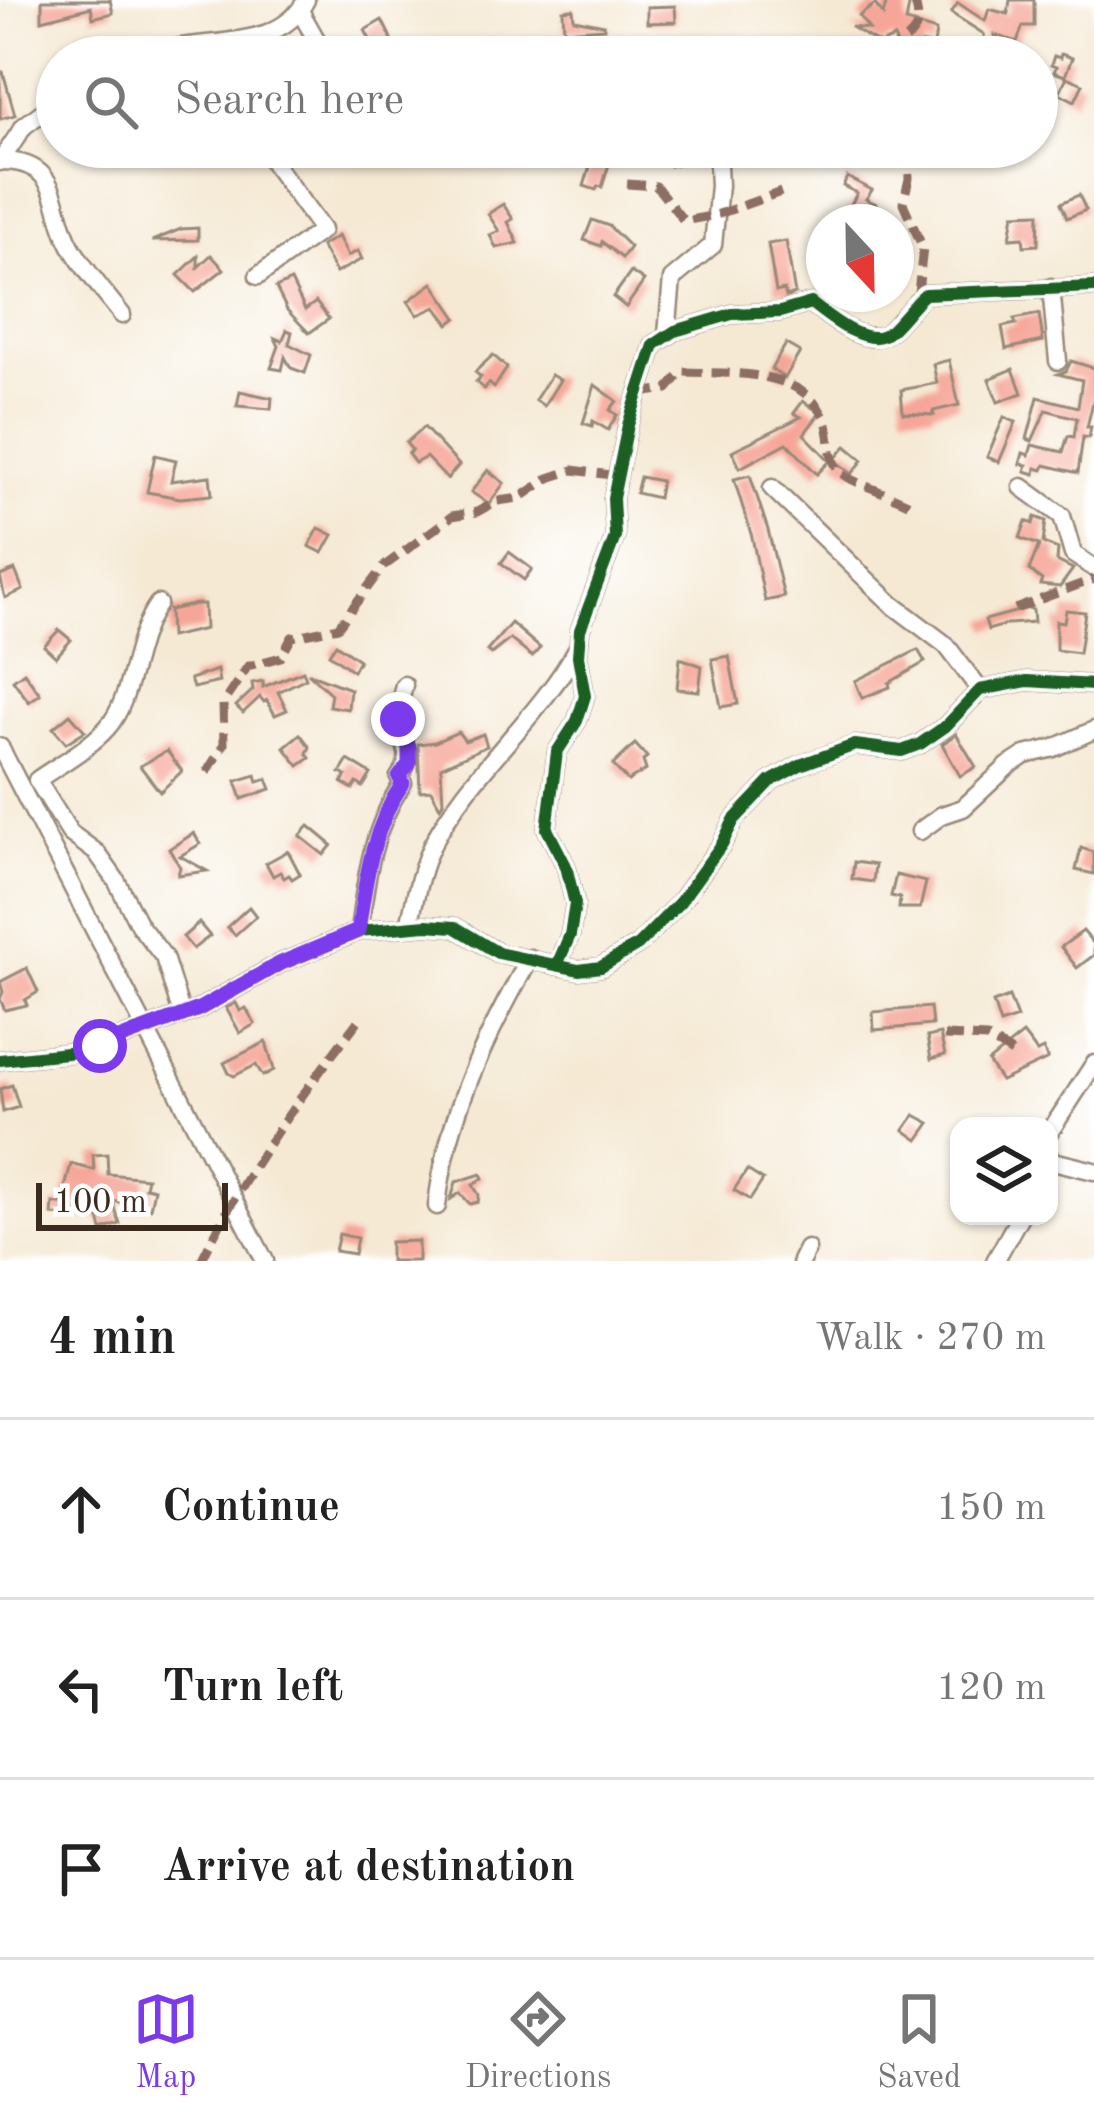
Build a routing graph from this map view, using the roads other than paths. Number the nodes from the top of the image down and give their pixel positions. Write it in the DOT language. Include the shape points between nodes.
graph roads {
  1 [pos="303,6"];
  2 [pos="266,36"];
  3 [pos="316,36"];
  4 [pos="36,117"];
  5 [pos="0,161"];
  6 [pos="278,168"];
  7 [pos="718,168"];
  8 [pos="259,276"];
  9 [pos="1051,287"];
  10 [pos="1094,287"];
  11 [pos="122,315"];
  12 [pos="668,334"];
  13 [pos="1058,361"];
  14 [pos="1022,487"];
  15 [pos="772,488"];
  16 [pos="1094,568"];
  17 [pos="158,604"];
  18 [pos="579,646"];
  19 [pos="404,685"];
  20 [pos="1094,685"];
  21 [pos="980,690"];
  22 [pos="1094,730"];
  23 [pos="0,747"];
  24 [pos="920,831"];
  25 [pos="409,926"];
  26 [pos="358,931"];
  27 [pos="530,958"];
  28 [pos="557,964"];
  29 [pos="182,1015"];
  30 [pos="143,1029"];
  31 [pos="0,1060"];
  32 [pos="1094,1064"];
  33 [pos="1058,1119"];
  34 [pos="1058,1162"];
  35 [pos="1094,1171"];
  36 [pos="437,1206"];
  37 [pos="1015,1225"];
  38 [pos="265,1261"];
  39 [pos="995,1261"];
  1 -- 2 [label="street"];
  1 -- 3 [label="street"];
  4 -- 5 [label="street"];
  5 -- 11 [label="street" via="22,161 54,188 69,243"];
  6 -- 8 [label="street" via="322,230"];
  7 -- 12 [label="street" via="713,245 672,279"];
  9 -- 10 [label="street"];
  9 -- 12 [label="street" via="925,294 876,338 811,303"];
  9 -- 13 [label="street"];
  12 -- 18 [label="street" via="654,345 628,425 613,498 615,537"];
  14 -- 16 [label="street" via="1063,516 1073,554"];
  15 -- 21 [label="street" via="946,645"];
  17 -- 29 [label="street" via="109,726 37,780 70,833 98,853 164,957"];
  18 -- 25 [label="street" via="433,844"];
  18 -- 28 [label="street" via="585,696 556,752 547,820 575,904"];
  19 -- 26 [label="street" via="398,719 409,764 382,813"];
  20 -- 21 [label="street" via="1027,681"];
  21 -- 28 [label="street" via="920,744 902,751 855,745 772,781 638,945 601,968"];
  22 -- 24 [label="street" via="1025,754 963,808"];
  23 -- 30 [label="street"];
  25 -- 26 [label="street"];
  25 -- 27 [label="street" via="454,927 498,953"];
  26 -- 29 [label="street"];
  27 -- 28 [label="street"];
  27 -- 36 [label="street" via="459,1100"];
  29 -- 30 [label="street"];
  30 -- 31 [label="street" via="86,1051"];
  30 -- 38 [label="street"];
  32 -- 33 [label="street"];
  34 -- 35 [label="street"];
  37 -- 39 [label="street"];
}
